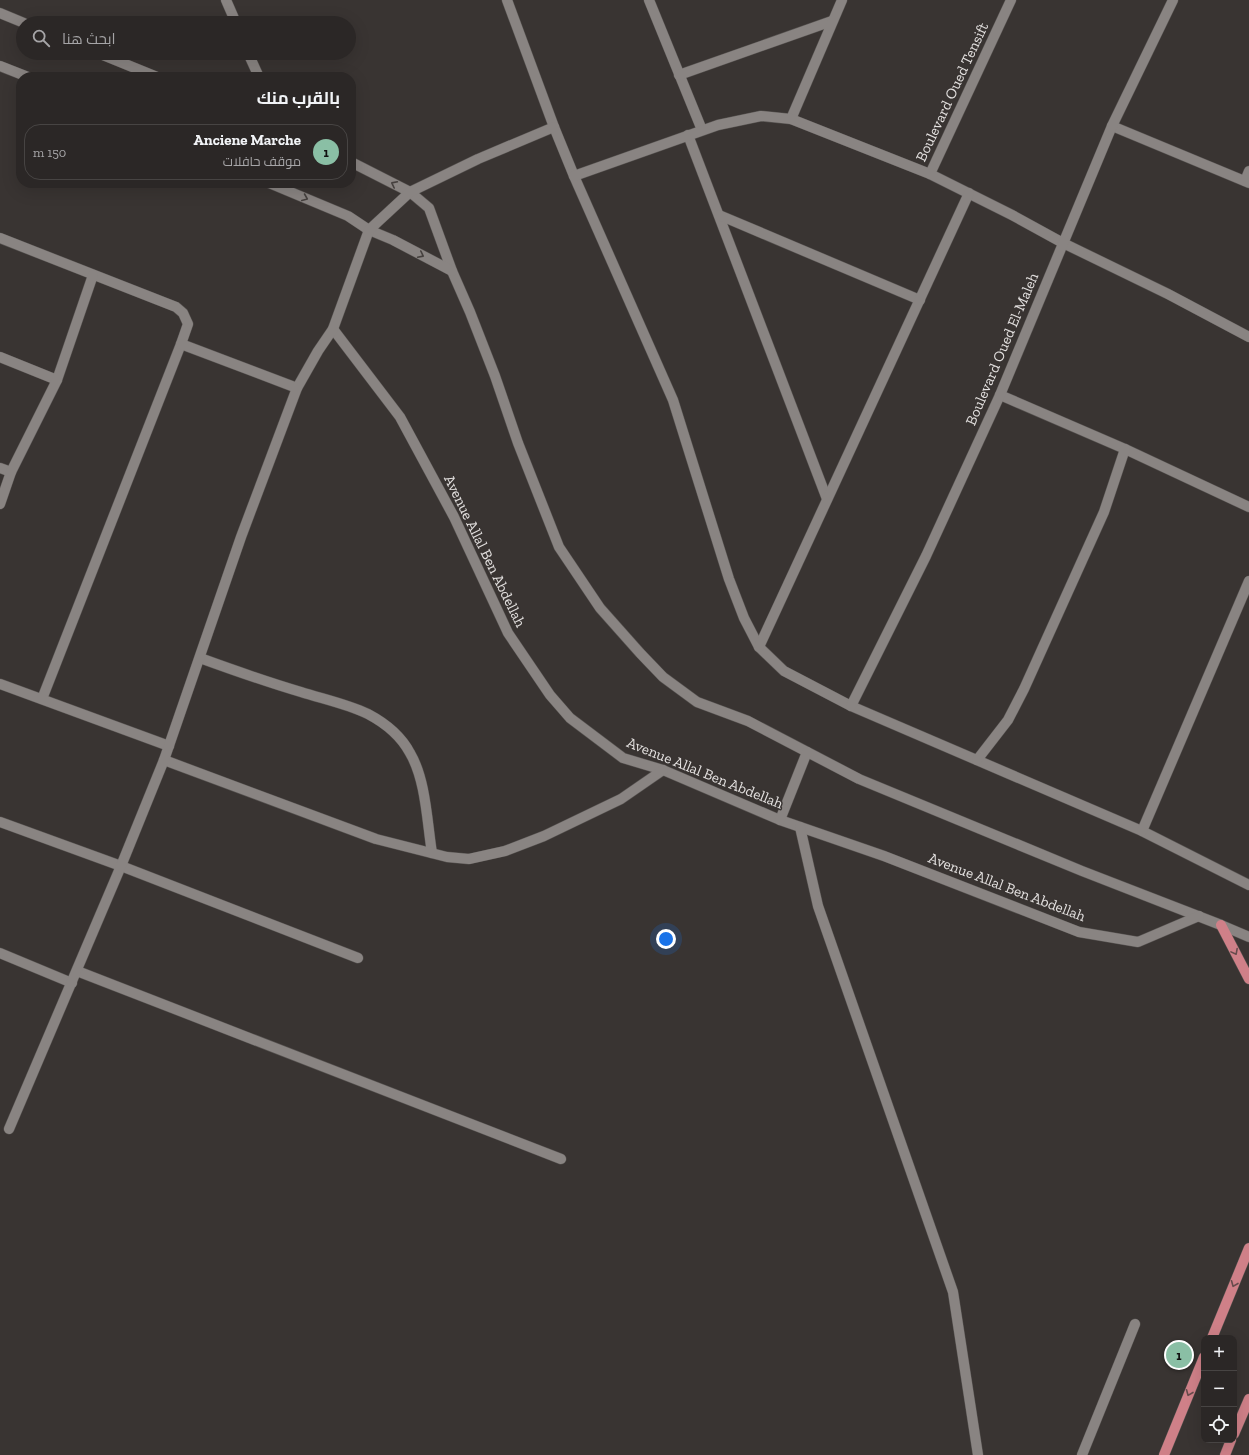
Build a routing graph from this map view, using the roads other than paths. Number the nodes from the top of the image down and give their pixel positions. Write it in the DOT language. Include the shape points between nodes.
graph roads {
  1 [pos="226,0"];
  2 [pos="507,0"];
  3 [pos="649,0"];
  4 [pos="842,0"];
  5 [pos="1011,0"];
  6 [pos="1173,0"];
  7 [pos="0,14"];
  8 [pos="233,16"];
  9 [pos="16,20"];
  10 [pos="832,21"];
  11 [pos="115,60"];
  12 [pos="251,60"];
  13 [pos="0,66"];
  14 [pos="16,72"];
  15 [pos="145,72"];
  16 [pos="257,72"];
  17 [pos="679,75"];
  18 [pos="792,119"];
  19 [pos="1112,126"];
  20 [pos="554,127"];
  21 [pos="702,130"];
  22 [pos="688,135"];
  23 [pos="356,165"];
  24 [pos="1249,171"];
  25 [pos="930,174"];
  26 [pos="574,176"];
  27 [pos="1247,182"];
  28 [pos="281,188"];
  29 [pos="410,192"];
  30 [pos="969,193"];
  31 [pos="719,215"];
  32 [pos="369,230"];
  33 [pos="0,238"];
  34 [pos="1063,243"];
  35 [pos="452,271"];
  36 [pos="93,275"];
  37 [pos="920,300"];
  38 [pos="333,329"];
  39 [pos="1249,337"];
  40 [pos="181,344"];
  41 [pos="0,357"];
  42 [pos="57,380"];
  43 [pos="297,388"];
  44 [pos="1000,395"];
  45 [pos="1125,448"];
  46 [pos="0,468"];
  47 [pos="11,472"];
  48 [pos="827,499"];
  49 [pos="0,504"];
  50 [pos="1249,507"];
  51 [pos="1249,581"];
  52 [pos="759,647"];
  53 [pos="200,658"];
  54 [pos="0,684"];
  55 [pos="42,699"];
  56 [pos="852,706"];
  57 [pos="169,746"];
  58 [pos="807,752"];
  59 [pos="164,760"];
  60 [pos="977,760"];
  61 [pos="663,770"];
  62 [pos="780,820"];
  63 [pos="0,822"];
  64 [pos="800,827"];
  65 [pos="1142,831"];
  66 [pos="432,854"];
  67 [pos="121,866"];
  68 [pos="1249,885"];
  69 [pos="1199,916"];
  70 [pos="1221,925"];
  71 [pos="1249,937"];
  72 [pos="0,953"];
  73 [pos="358,958"];
  74 [pos="77,971"];
  75 [pos="1249,979"];
  76 [pos="72,982"];
  77 [pos="9,1129"];
  78 [pos="561,1159"];
  79 [pos="1249,1248"];
  80 [pos="1135,1324"];
  81 [pos="1213,1335"];
  82 [pos="1201,1364"];
  83 [pos="1249,1399"];
  84 [pos="1237,1427"];
  85 [pos="1230,1443"];
  86 [pos="978,1455"];
  87 [pos="1082,1455"];
  88 [pos="1164,1455"];
  89 [pos="1225,1455"];
  1 -- 8 [label="street"];
  2 -- 20 [label="street"];
  3 -- 17 [label="street"];
  4 -- 10 [label="street"];
  5 -- 25 [label="street, Boulevard Oued Tensift"];
  6 -- 19 [label="street, Boulevard Oued El-Maleh"];
  7 -- 9 [label="street"];
  10 -- 17 [label="street"];
  10 -- 18 [label="street"];
  11 -- 15 [label="street"];
  12 -- 16 [label="street"];
  13 -- 14 [label="street"];
  17 -- 21 [label="street"];
  18 -- 21 [label="street" via="761,116"];
  18 -- 25 [label="street"];
  19 -- 27 [label="street"];
  19 -- 34 [label="street, Boulevard Oued El-Maleh"];
  20 -- 26 [label="street"];
  20 -- 29 [label="street" via="478,159"];
  21 -- 22 [label="street"];
  22 -- 26 [label="street"];
  22 -- 31 [label="street"];
  29 -- 23 [label="street, one-way"];
  24 -- 27 [label="street"];
  25 -- 30 [label="street"];
  26 -- 52 [label="street" via="673,400 729,579 744,618"];
  28 -- 32 [label="street, one-way" via="348,216"];
  29 -- 32 [label="street"];
  29 -- 35 [label="street" via="429,208"];
  30 -- 34 [label="street"];
  30 -- 37 [label="street"];
  31 -- 37 [label="street"];
  31 -- 48 [label="street"];
  32 -- 35 [label="street, one-way"];
  32 -- 38 [label="street"];
  33 -- 36 [label="street"];
  34 -- 39 [label="street"];
  34 -- 44 [label="street, Boulevard Oued El-Maleh"];
  35 -- 58 [label="street" via="495,376 559,547 600,608 663,677 697,702 748,721"];
  36 -- 40 [label="street" via="183,312 188,324"];
  36 -- 42 [label="street"];
  37 -- 48 [label="street"];
  38 -- 43 [label="street"];
  38 -- 61 [label="street, Avenue Allal Ben Abdellah" via="400,417 454,517 508,633 550,694 570,718 623,758"];
  40 -- 43 [label="street"];
  40 -- 55 [label="street"];
  41 -- 42 [label="street"];
  42 -- 47 [label="street"];
  43 -- 53 [label="street" via="241,537"];
  44 -- 45 [label="street"];
  44 -- 56 [label="street, Boulevard Oued El-Maleh" via="926,556"];
  45 -- 50 [label="street"];
  45 -- 60 [label="street" via="1104,512 1024,689 1008,720"];
  46 -- 47 [label="street"];
  47 -- 49 [label="street"];
  48 -- 52 [label="street"];
  51 -- 65 [label="street"];
  52 -- 56 [label="street" via="784,671"];
  53 -- 57 [label="street"];
  53 -- 66 [label="street" via="349,707 368,714 386,726 401,739 421,778"];
  54 -- 55 [label="street"];
  55 -- 57 [label="street"];
  56 -- 60 [label="street"];
  57 -- 59 [label="street"];
  58 -- 62 [label="street"];
  58 -- 69 [label="street" via="859,779"];
  59 -- 66 [label="street" via="351,831"];
  59 -- 67 [label="street"];
  60 -- 65 [label="street"];
  61 -- 62 [label="street, Avenue Allal Ben Abdellah"];
  61 -- 66 [label="street" via="596,811 505,851 469,859"];
  62 -- 64 [label="street, Avenue Allal Ben Abdellah"];
  63 -- 67 [label="street"];
  64 -- 69 [label="street, Avenue Allal Ben Abdellah" via="884,856 1078,932 1138,942"];
  64 -- 86 [label="street" via="818,906 953,1292"];
  65 -- 68 [label="street"];
  67 -- 73 [label="street"];
  67 -- 74 [label="street"];
  69 -- 70 [label="street"];
  70 -- 71 [label="street"];
  70 -- 75 [label="main road, one-way"];
  72 -- 76 [label="street"];
  74 -- 76 [label="street"];
  74 -- 78 [label="street"];
  76 -- 77 [label="street"];
  79 -- 81 [label="main road, one-way"];
  80 -- 87 [label="street"];
  82 -- 88 [label="main road, one-way"];
  83 -- 84 [label="main road"];
  85 -- 89 [label="main road"];
}
